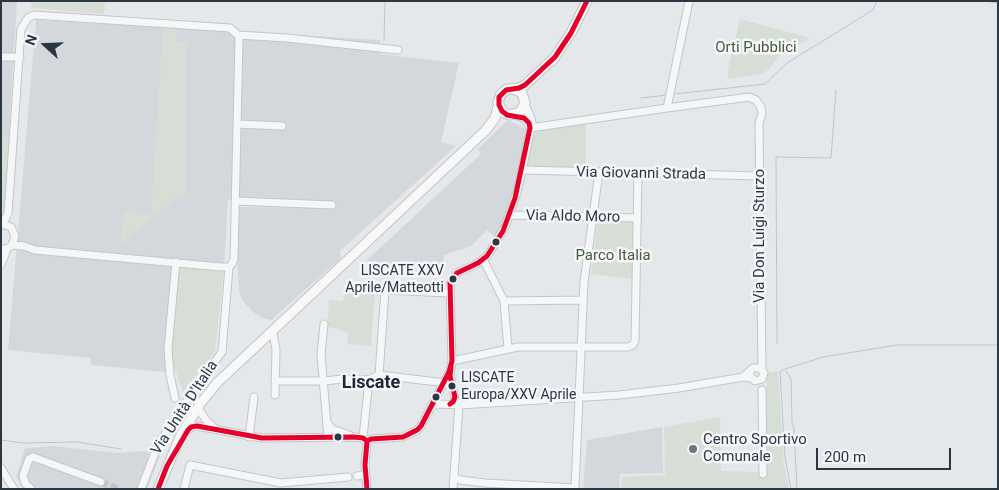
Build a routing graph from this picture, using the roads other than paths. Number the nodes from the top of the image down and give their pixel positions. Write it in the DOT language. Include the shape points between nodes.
graph roads {
  1 [pos="587,1"];
  2 [pos="689,1"];
  3 [pos="238,35"];
  4 [pos="398,50"];
  5 [pos="1,57"];
  6 [pos="20,57"];
  7 [pos="555,57"];
  8 [pos="513,89"];
  9 [pos="498,103"];
  10 [pos="525,103"];
  11 [pos="667,108"];
  12 [pos="513,115"];
  13 [pos="237,124"];
  14 [pos="282,126"];
  15 [pos="530,128"];
  16 [pos="486,130"];
  17 [pos="522,170"];
  18 [pos="599,172"];
  19 [pos="638,173"];
  20 [pos="760,176"];
  21 [pos="235,201"];
  22 [pos="332,205"];
  23 [pos="8,213"];
  24 [pos="510,215"];
  25 [pos="593,217"];
  26 [pos="637,218"];
  27 [pos="2,224"];
  28 [pos="14,231"];
  29 [pos="24,246"];
  30 [pos="7,248"];
  31 [pos="483,259"];
  32 [pos="176,262"];
  33 [pos="1,265"];
  34 [pos="230,265"];
  35 [pos="342,266"];
  36 [pos="449,293"];
  37 [pos="583,300"];
  38 [pos="504,301"];
  39 [pos="324,324"];
  40 [pos="273,334"];
  41 [pos="581,347"];
  42 [pos="508,349"];
  43 [pos="452,361"];
  44 [pos="450,369"];
  45 [pos="379,375"];
  46 [pos="756,375"];
  47 [pos="369,380"];
  48 [pos="275,381"];
  49 [pos="324,381"];
  50 [pos="453,388"];
  51 [pos="440,389"];
  52 [pos="275,395"];
  53 [pos="254,397"];
  54 [pos="455,397"];
  55 [pos="175,398"];
  56 [pos="579,398"];
  57 [pos="447,404"];
  58 [pos="459,404"];
  59 [pos="431,406"];
  60 [pos="200,411"];
  61 [pos="327,422"];
  62 [pos="188,430"];
  63 [pos="219,431"];
  64 [pos="249,437"];
  65 [pos="328,437"];
  66 [pos="354,437"];
  67 [pos="365,439"];
  68 [pos="167,466"];
  69 [pos="1,468"];
  70 [pos="763,474"];
  71 [pos="348,477"];
  72 [pos="454,477"];
  73 [pos="101,482"];
  74 [pos="485,483"];
  75 [pos="282,486"];
  76 [pos="575,488"];
  77 [pos="14,489"];
  78 [pos="31,489"];
  79 [pos="141,489"];
  80 [pos="158,489"];
  81 [pos="184,489"];
  82 [pos="367,489"];
  83 [pos="453,489"];
  84 [pos="476,489"];
  1 -- 7 [label="main road"];
  2 -- 11 [label="street"];
  3 -- 4 [label="street"];
  3 -- 6 [label="street" via="230,28 34,15 22,25"];
  3 -- 13 [label="street, Via Unità D'Italia"];
  5 -- 6 [label="street"];
  6 -- 23 [label="street"];
  7 -- 8 [label="main road" via="526,85"];
  7 -- 10 [label="main road" via="531,88"];
  8 -- 9 [label="main road" via="503,92"];
  8 -- 10 [label="main road" via="522,93"];
  9 -- 12 [label="main road" via="503,112"];
  9 -- 16 [label="main road" via="496,116"];
  10 -- 12 [label="main road" via="520,112"];
  10 -- 15 [label="street" via="532,119"];
  11 -- 15 [label="street"];
  11 -- 20 [label="street, Via Don Luigi Sturzo" via="754,98 760,104 761,116"];
  12 -- 15 [label="street" via="524,118"];
  12 -- 16 [label="main road"];
  13 -- 14 [label="street"];
  13 -- 21 [label="street, Via Unità D'Italia"];
  15 -- 17 [label="street"];
  16 -- 35 [label="main road"];
  17 -- 18 [label="street, Via Giovanni Strada"];
  17 -- 24 [label="street"];
  18 -- 19 [label="street, Via Giovanni Strada"];
  18 -- 25 [label="street"];
  19 -- 20 [label="street, Via Giovanni Strada"];
  19 -- 26 [label="street"];
  20 -- 46 [label="street, Via Don Luigi Sturzo" via="761,356"];
  21 -- 22 [label="street"];
  21 -- 34 [label="street, Via Unità D'Italia" via="234,259"];
  23 -- 27 [label="street"];
  23 -- 28 [label="street"];
  24 -- 25 [label="street, Via Aldo Moro"];
  24 -- 31 [label="street" via="498,241"];
  25 -- 26 [label="street, Via Aldo Moro"];
  25 -- 37 [label="street"];
  26 -- 41 [label="street" via="635,341 633,345"];
  27 -- 28 [label="street"];
  28 -- 29 [label="street"];
  28 -- 30 [label="street" via="15,239"];
  29 -- 30 [label="street"];
  29 -- 32 [label="street" via="35,250"];
  30 -- 33 [label="street"];
  31 -- 36 [label="street" via="455,275"];
  31 -- 38 [label="street"];
  32 -- 34 [label="street"];
  32 -- 55 [label="street" via="168,349"];
  34 -- 79 [label="street, Via Unità D'Italia" via="222,352 158,445"];
  35 -- 40 [label="main road"];
  35 -- 68 [label="main road" via="217,383 186,425"];
  36 -- 43 [label="street"];
  36 -- 45 [label="street" via="385,290"];
  37 -- 38 [label="street"];
  37 -- 41 [label="street"];
  38 -- 42 [label="street"];
  39 -- 49 [label="street" via="321,350"];
  40 -- 48 [label="street"];
  40 -- 60 [label="main road" via="227,378"];
  41 -- 42 [label="street"];
  41 -- 56 [label="street"];
  42 -- 43 [label="street"];
  43 -- 44 [label="street"];
  44 -- 50 [label="street"];
  44 -- 51 [label="street"];
  45 -- 47 [label="street"];
  45 -- 51 [label="street"];
  46 -- 56 [label="street" via="650,392"];
  46 -- 70 [label="street" via="762,390"];
  47 -- 49 [label="street"];
  47 -- 67 [label="street"];
  48 -- 49 [label="street"];
  48 -- 52 [label="street"];
  49 -- 61 [label="street"];
  50 -- 51 [label="street"];
  50 -- 54 [label="street"];
  51 -- 57 [label="street" via="438,400"];
  51 -- 59 [label="street"];
  53 -- 64 [label="street"];
  54 -- 57 [label="street"];
  54 -- 58 [label="street"];
  56 -- 58 [label="street"];
  56 -- 76 [label="street"];
  57 -- 58 [label="street"];
  57 -- 59 [label="street"];
  58 -- 72 [label="street"];
  59 -- 67 [label="street" via="421,426 410,434"];
  60 -- 62 [label="main road"];
  60 -- 63 [label="street"];
  61 -- 65 [label="street"];
  61 -- 66 [label="street" via="332,429"];
  62 -- 63 [label="street" via="197,426"];
  62 -- 68 [label="main road"];
  63 -- 64 [label="street"];
  64 -- 65 [label="street"];
  65 -- 66 [label="street"];
  66 -- 67 [label="street"];
  67 -- 82 [label="street" via="361,476"];
  68 -- 80 [label="main road"];
  69 -- 77 [label="street"];
  71 -- 75 [label="street"];
  72 -- 74 [label="street"];
  72 -- 83 [label="street"];
  73 -- 78 [label="street" via="33,457 29,459 23,478"];
  74 -- 76 [label="street"];
  74 -- 84 [label="street"];
  75 -- 81 [label="street" via="190,464"];
}
